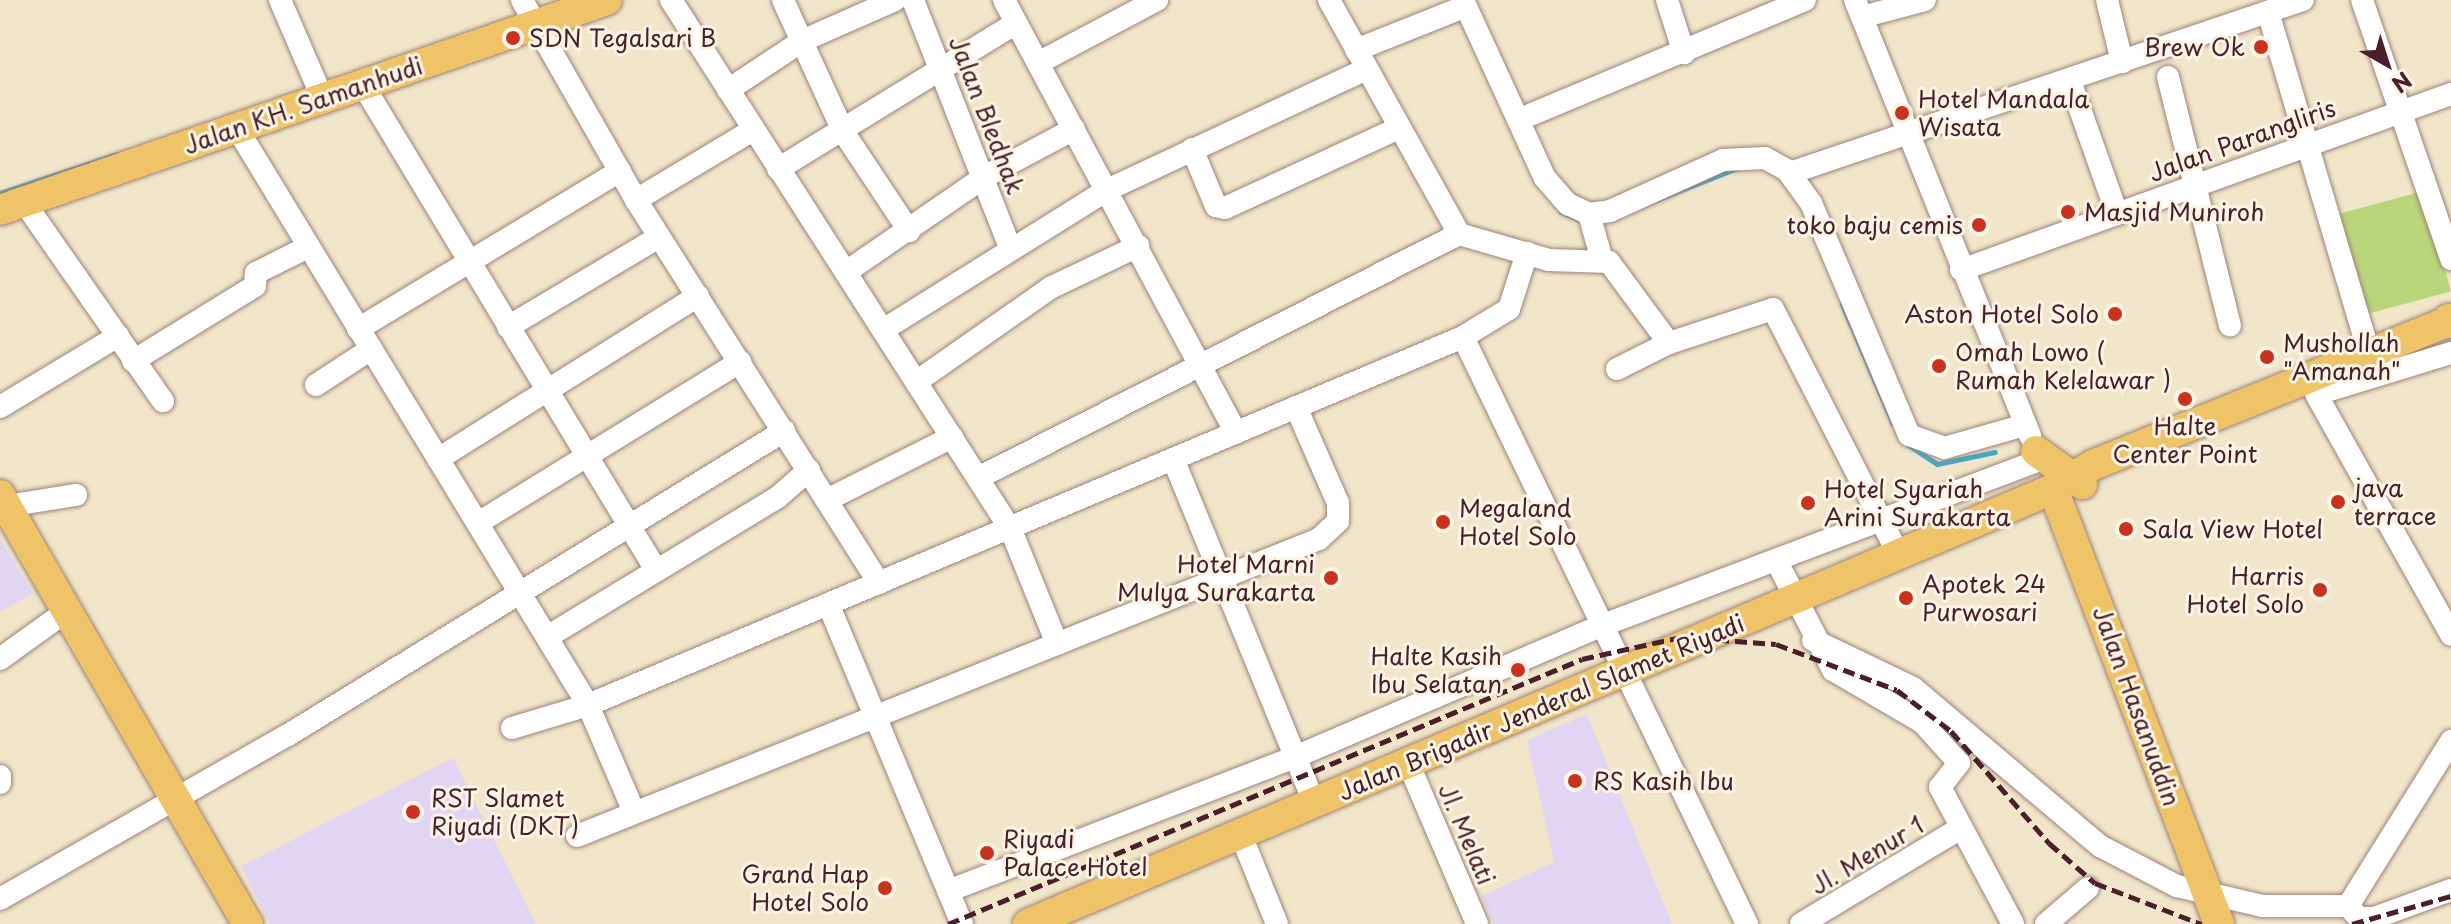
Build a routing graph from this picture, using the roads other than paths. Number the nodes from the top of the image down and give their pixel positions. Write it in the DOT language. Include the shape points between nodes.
graph roads {
  1 [pos="280,0"];
  2 [pos="607,0"];
  3 [pos="671,0"];
  4 [pos="783,0"];
  5 [pos="895,0"];
  6 [pos="913,0"];
  7 [pos="1004,0"];
  8 [pos="1157,0"];
  9 [pos="1329,0"];
  10 [pos="1667,0"];
  11 [pos="1805,0"];
  12 [pos="1925,0"];
  13 [pos="2107,0"];
  14 [pos="2303,0"];
  15 [pos="2362,0"];
  16 [pos="1462,6"];
  17 [pos="1858,8"];
  18 [pos="2268,12"];
  19 [pos="528,13"];
  20 [pos="1016,23"];
  21 [pos="802,41"];
  22 [pos="1684,53"];
  23 [pos="1361,59"];
  24 [pos="2122,62"];
  25 [pos="1038,63"];
  26 [pos="942,64"];
  27 [pos="2168,77"];
  28 [pos="2070,81"];
  29 [pos="363,85"];
  30 [pos="728,90"];
  31 [pos="321,94"];
  32 [pos="2451,94"];
  33 [pos="2402,112"];
  34 [pos="1518,120"];
  35 [pos="842,124"];
  36 [pos="1074,129"];
  37 [pos="1397,129"];
  38 [pos="238,130"];
  39 [pos="753,130"];
  40 [pos="1907,134"];
  41 [pos="2304,142"];
  42 [pos="1192,149"];
  43 [pos="778,169"];
  44 [pos="620,171"];
  45 [pos="1790,173"];
  46 [pos="984,177"];
  47 [pos="2195,187"];
  48 [pos="1107,190"];
  49 [pos="636,200"];
  50 [pos="12,206"];
  51 [pos="2117,214"];
  52 [pos="1589,221"];
  53 [pos="909,231"];
  54 [pos="1459,234"];
  55 [pos="659,237"];
  56 [pos="1138,246"];
  57 [pos="306,248"];
  58 [pos="1010,248"];
  59 [pos="1527,253"];
  60 [pos="2451,259"];
  61 [pos="1602,260"];
  62 [pos="468,261"];
  63 [pos="1961,270"];
  64 [pos="846,272"];
  65 [pos="698,296"];
  66 [pos="2230,325"];
  67 [pos="508,327"];
  68 [pos="2451,327"];
  69 [pos="358,329"];
  70 [pos="883,330"];
  71 [pos="118,336"];
  72 [pos="1463,337"];
  73 [pos="2365,338"];
  74 [pos="1669,343"];
  75 [pos="371,349"];
  76 [pos="133,361"];
  77 [pos="740,362"];
  78 [pos="1200,365"];
  79 [pos="1617,369"];
  80 [pos="916,382"];
  81 [pos="316,385"];
  82 [pos="545,392"];
  83 [pos="2316,394"];
  84 [pos="163,401"];
  85 [pos="0,407"];
  86 [pos="1296,407"];
  87 [pos="784,431"];
  88 [pos="1236,433"];
  89 [pos="952,437"];
  90 [pos="2035,450"];
  91 [pos="585,458"];
  92 [pos="438,459"];
  93 [pos="1174,461"];
  94 [pos="809,470"];
  95 [pos="978,478"];
  96 [pos="2076,483"];
  97 [pos="76,495"];
  98 [pos="4,500"];
  99 [pos="827,500"];
  100 [pos="2014,505"];
  101 [pos="1883,520"];
  102 [pos="478,523"];
  103 [pos="628,527"];
  104 [pos="1011,530"];
  105 [pos="2074,537"];
  106 [pos="1898,553"];
  107 [pos="1776,560"];
  108 [pos="656,570"];
  109 [pos="1225,577"];
  110 [pos="879,583"];
  111 [pos="520,592"];
  112 [pos="1793,598"];
  113 [pos="829,606"];
  114 [pos="68,610"];
  115 [pos="1598,627"];
  116 [pos="2451,635"];
  117 [pos="547,637"];
  118 [pos="1813,640"];
  119 [pos="1057,644"];
  120 [pos="0,659"];
  121 [pos="1624,673"];
  122 [pos="588,705"];
  123 [pos="875,717"];
  124 [pos="512,728"];
  125 [pos="2451,741"];
  126 [pos="1295,757"];
  127 [pos="1409,765"];
  128 [pos="0,776"];
  129 [pos="0,783"];
  130 [pos="179,799"];
  131 [pos="1315,805"];
  132 [pos="634,812"];
  133 [pos="1959,829"];
  134 [pos="1241,835"];
  135 [pos="577,836"];
  136 [pos="2088,888"];
  137 [pos="2451,890"];
  138 [pos="948,891"];
  139 [pos="0,899"];
  140 [pos="2348,906"];
  141 [pos="2213,910"];
  142 [pos="1045,921"];
  143 [pos="1470,921"];
  144 [pos="248,924"];
  145 [pos="962,924"];
  146 [pos="1277,924"];
  147 [pos="1747,924"];
  148 [pos="1801,924"];
  149 [pos="2013,924"];
  150 [pos="2046,924"];
  1 -- 31 [label="street"];
  2 -- 19 [label="main road, Jalan KH. Samanhudi"];
  3 -- 30 [label="street"];
  4 -- 21 [label="street"];
  5 -- 21 [label="street"];
  6 -- 26 [label="street, Jalan Bledhak"];
  7 -- 20 [label="street"];
  8 -- 25 [label="street"];
  9 -- 23 [label="street"];
  10 -- 22 [label="street"];
  11 -- 22 [label="street"];
  12 -- 17 [label="street"];
  13 -- 24 [label="street"];
  14 -- 18 [label="street"];
  15 -- 33 [label="street"];
  16 -- 23 [label="street"];
  16 -- 34 [label="street"];
  17 -- 40 [label="street"];
  18 -- 24 [label="street"];
  18 -- 41 [label="street"];
  19 -- 29 [label="main road, Jalan KH. Samanhudi"];
  19 -- 44 [label="street"];
  20 -- 25 [label="street"];
  20 -- 26 [label="street"];
  21 -- 30 [label="street"];
  21 -- 35 [label="street"];
  22 -- 34 [label="street" via="1646,61"];
  23 -- 37 [label="street"];
  23 -- 42 [label="street"];
  24 -- 28 [label="street"];
  25 -- 36 [label="street"];
  26 -- 35 [label="street"];
  26 -- 46 [label="street, Jalan Bledhak"];
  27 -- 47 [label="street"];
  28 -- 40 [label="street"];
  28 -- 51 [label="street"];
  29 -- 31 [label="main road, Jalan KH. Samanhudi"];
  29 -- 62 [label="street"];
  30 -- 39 [label="street"];
  31 -- 38 [label="main road, Jalan KH. Samanhudi"];
  32 -- 33 [label="street, Jalan Parangliris"];
  33 -- 41 [label="street, Jalan Parangliris"];
  33 -- 60 [label="street"];
  34 -- 52 [label="street" via="1552,188"];
  35 -- 43 [label="street"];
  35 -- 53 [label="street"];
  36 -- 46 [label="street"];
  36 -- 48 [label="street"];
  37 -- 42 [label="street" via="1225,208 1216,206"];
  37 -- 54 [label="street"];
  38 -- 50 [label="main road, Jalan KH. Samanhudi"];
  38 -- 57 [label="street"];
  39 -- 43 [label="street"];
  39 -- 49 [label="street"];
  40 -- 45 [label="street"];
  40 -- 63 [label="street"];
  41 -- 47 [label="street, Jalan Parangliris"];
  41 -- 73 [label="street"];
  42 -- 48 [label="street"];
  43 -- 64 [label="street"];
  44 -- 49 [label="street"];
  44 -- 62 [label="street"];
  45 -- 52 [label="street" via="1765,158 1723,160"];
  45 -- 90 [label="street" via="1811,203 1909,435 1944,448"];
  46 -- 53 [label="street"];
  46 -- 58 [label="street, Jalan Bledhak"];
  47 -- 51 [label="street, Jalan Parangliris"];
  47 -- 66 [label="street"];
  48 -- 56 [label="street"];
  48 -- 58 [label="street"];
  49 -- 55 [label="street"];
  50 -- 71 [label="street"];
  51 -- 63 [label="street, Jalan Parangliris"];
  52 -- 61 [label="street"];
  53 -- 64 [label="street"];
  54 -- 59 [label="street"];
  54 -- 78 [label="street"];
  55 -- 65 [label="street"];
  55 -- 67 [label="street"];
  56 -- 78 [label="street"];
  56 -- 80 [label="street" via="1050,288"];
  57 -- 69 [label="street"];
  57 -- 76 [label="street" via="256,273 255,286"];
  58 -- 70 [label="street"];
  59 -- 61 [label="street"];
  59 -- 72 [label="street" via="1509,309"];
  61 -- 74 [label="street" via="1617,269"];
  62 -- 67 [label="street"];
  62 -- 69 [label="street"];
  63 -- 90 [label="street"];
  64 -- 70 [label="street"];
  65 -- 77 [label="street"];
  65 -- 82 [label="street"];
  67 -- 82 [label="street"];
  68 -- 73 [label="main road"];
  68 -- 83 [label="main road"];
  69 -- 75 [label="street"];
  70 -- 80 [label="street"];
  71 -- 76 [label="street"];
  71 -- 85 [label="street"];
  72 -- 86 [label="street"];
  72 -- 115 [label="street"];
  73 -- 96 [label="main road"];
  74 -- 79 [label="street"];
  74 -- 101 [label="street" via="1773,309"];
  75 -- 81 [label="street"];
  75 -- 92 [label="street"];
  76 -- 84 [label="street"];
  77 -- 87 [label="street"];
  77 -- 91 [label="street"];
  78 -- 88 [label="street"];
  78 -- 95 [label="street"];
  80 -- 89 [label="street"];
  82 -- 91 [label="street"];
  82 -- 92 [label="street"];
  83 -- 96 [label="main road"];
  83 -- 116 [label="street"];
  86 -- 88 [label="street"];
  86 -- 109 [label="street" via="1333,489 1338,521 1319,539"];
  87 -- 94 [label="street"];
  87 -- 103 [label="street"];
  88 -- 93 [label="street"];
  89 -- 95 [label="street"];
  89 -- 99 [label="street"];
  90 -- 96 [label="main road"];
  90 -- 100 [label="main road"];
  90 -- 101 [label="street"];
  91 -- 102 [label="street"];
  91 -- 103 [label="street"];
  92 -- 102 [label="street"];
  93 -- 104 [label="street"];
  93 -- 109 [label="street"];
  94 -- 99 [label="street"];
  94 -- 108 [label="street" via="778,497"];
  95 -- 104 [label="street"];
  96 -- 100 [label="main road, Jalan Brigadir Jenderal Slamet Riyadi"];
  96 -- 105 [label="main road, Jalan Hasanuddin"];
  96 -- 105 [label="main road"];
  97 -- 98 [label="street"];
  98 -- 114 [label="main road"];
  99 -- 110 [label="street"];
  100 -- 105 [label="main road" via="2042,510"];
  100 -- 106 [label="main road, Jalan Brigadir Jenderal Slamet Riyadi"];
  101 -- 106 [label="street"];
  101 -- 107 [label="street"];
  102 -- 111 [label="street"];
  103 -- 108 [label="street"];
  103 -- 111 [label="street"];
  104 -- 110 [label="street"];
  104 -- 119 [label="street"];
  105 -- 141 [label="main road, Jalan Hasanuddin"];
  106 -- 112 [label="main road, Jalan Brigadir Jenderal Slamet Riyadi"];
  107 -- 112 [label="street"];
  107 -- 115 [label="street"];
  108 -- 117 [label="street"];
  109 -- 119 [label="street"];
  109 -- 126 [label="street"];
  110 -- 113 [label="street"];
  111 -- 117 [label="street"];
  111 -- 130 [label="street"];
  112 -- 118 [label="street"];
  112 -- 121 [label="main road, Jalan Brigadir Jenderal Slamet Riyadi"];
  113 -- 122 [label="street"];
  113 -- 123 [label="street"];
  114 -- 120 [label="street"];
  114 -- 130 [label="main road"];
  115 -- 121 [label="street"];
  115 -- 126 [label="street"];
  117 -- 122 [label="street"];
  118 -- 133 [label="street" via="1833,670 1922,722 1959,763 1940,785"];
  118 -- 141 [label="street" via="1913,688 2100,846"];
  119 -- 123 [label="street"];
  121 -- 127 [label="main road, Jalan Brigadir Jenderal Slamet Riyadi"];
  121 -- 147 [label="street"];
  122 -- 124 [label="street"];
  122 -- 132 [label="street"];
  123 -- 132 [label="street"];
  123 -- 138 [label="street"];
  125 -- 140 [label="street"];
  126 -- 131 [label="street"];
  126 -- 138 [label="street"];
  127 -- 131 [label="main road, Jalan Brigadir Jenderal Slamet Riyadi"];
  127 -- 143 [label="street, Jl. Melati"];
  128 -- 129 [label="street"];
  130 -- 139 [label="street"];
  130 -- 144 [label="main road"];
  131 -- 134 [label="main road, Jalan Brigadir Jenderal Slamet Riyadi"];
  132 -- 135 [label="street"];
  133 -- 148 [label="street, Jl. Menur 1"];
  133 -- 149 [label="street"];
  134 -- 142 [label="main road, Jalan Brigadir Jenderal Slamet Riyadi"];
  134 -- 146 [label="street"];
  136 -- 150 [label="street"];
  137 -- 140 [label="street" via="2374,918 2359,918"];
  138 -- 145 [label="street"];
  140 -- 141 [label="street"];
}
